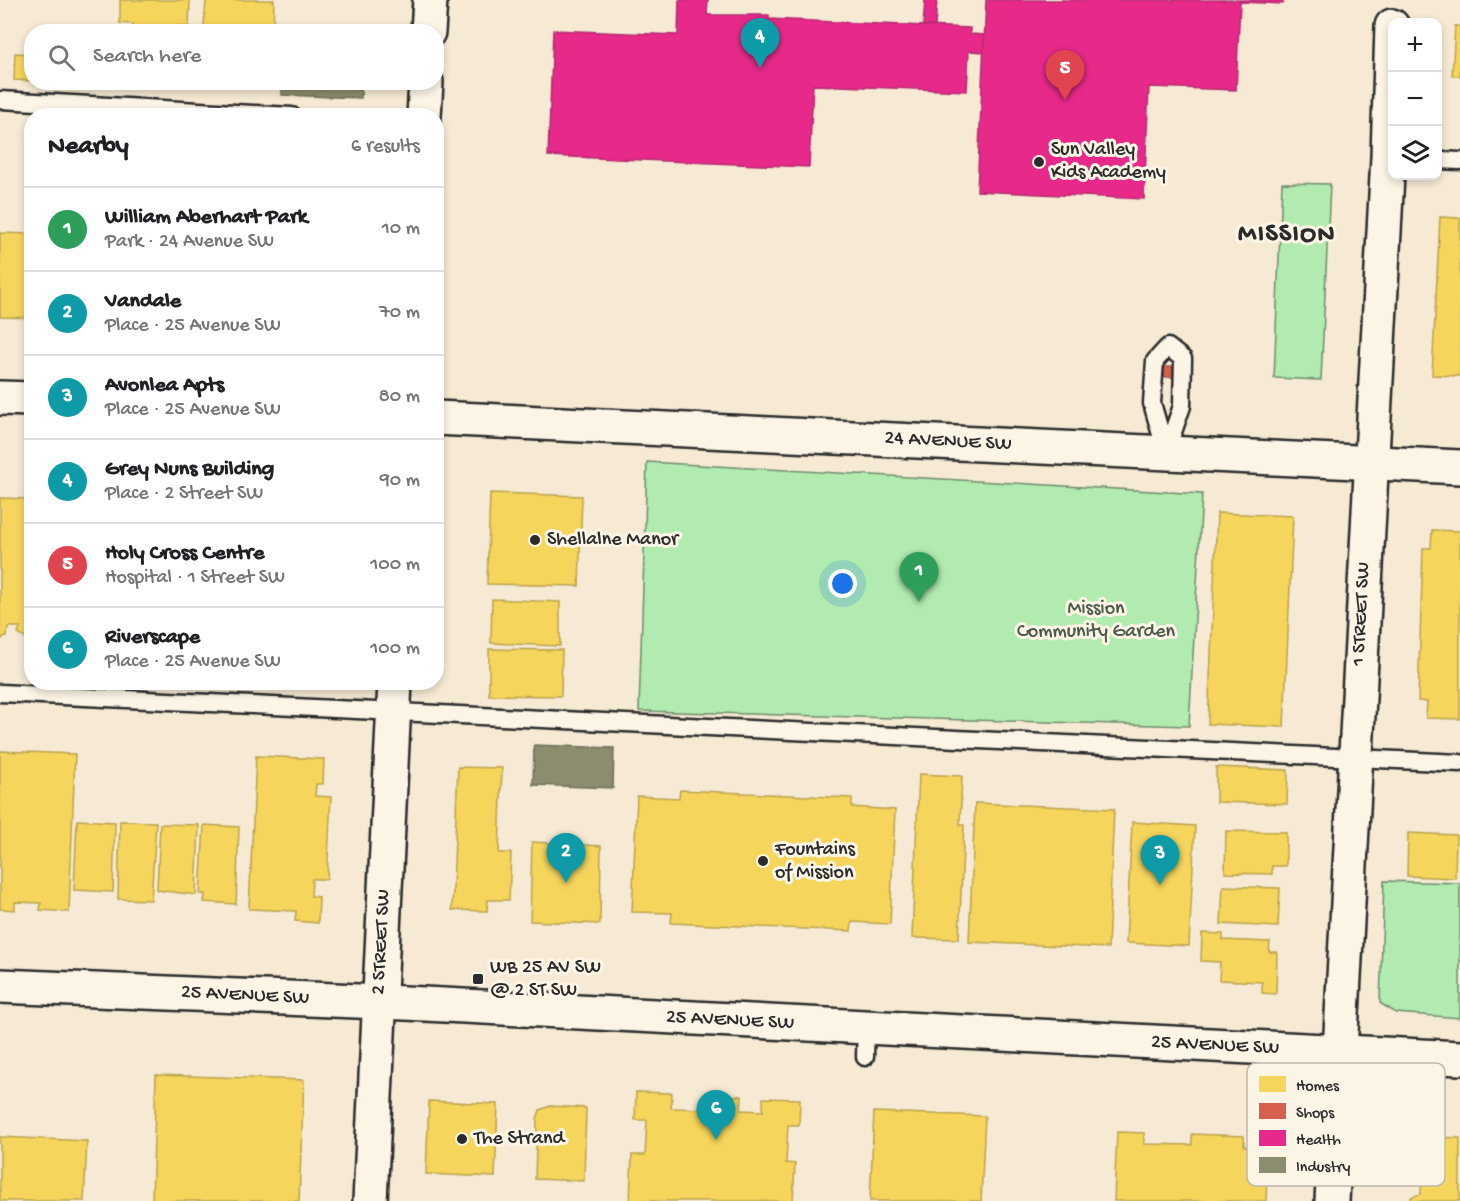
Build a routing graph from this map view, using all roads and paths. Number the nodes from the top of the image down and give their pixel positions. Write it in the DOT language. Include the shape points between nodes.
graph roads {
  1 [pos="430,0"];
  2 [pos="1394,0"];
  3 [pos="1393,18"];
  4 [pos="428,24"];
  5 [pos="1392,72"];
  6 [pos="426,90"];
  7 [pos="0,100"];
  8 [pos="146,108"];
  9 [pos="424,108"];
  10 [pos="1391,126"];
  11 [pos="1442,160"];
  12 [pos="1460,162"];
  13 [pos="1388,180"];
  14 [pos="0,398"];
  15 [pos="24,399"];
  16 [pos="444,418"];
  17 [pos="1166,452"];
  18 [pos="1370,462"];
  19 [pos="1460,467"];
  20 [pos="0,693"];
  21 [pos="394,697"];
  22 [pos="1354,758"];
  23 [pos="1460,763"];
  24 [pos="0,986"];
  25 [pos="379,1002"];
  26 [pos="1338,1053"];
  27 [pos="1460,1058"];
  28 [pos="1338,1063"];
  29 [pos="1333,1186"];
  30 [pos="370,1201"];
  31 [pos="1332,1201"];
  1 -- 4 [label="street"];
  2 -- 3 [label="street, 1 STREET SW"];
  5 -- 10 [label="street, 1 STREET SW"];
  6 -- 9 [label="street"];
  7 -- 8 [label="lane"];
  11 -- 12 [label="lane"];
  13 -- 18 [label="street, 1 STREET SW"];
  14 -- 15 [label="street"];
  16 -- 17 [label="street, 24 AVENUE SW"];
  17 -- 17 [label="lane" via="1182,406 1183,359 1168,347 1155,360 1152,403"];
  17 -- 18 [label="street, 24 AVENUE SW"];
  18 -- 19 [label="street, 24 AVENUE SW"];
  18 -- 22 [label="street, 1 STREET SW"];
  20 -- 21 [label="lane"];
  21 -- 22 [label="lane"];
  21 -- 25 [label="street, 2 STREET SW"];
  22 -- 23 [label="lane"];
  22 -- 26 [label="street, 1 STREET SW"];
  24 -- 25 [label="street, 25 AVENUE SW"];
  25 -- 26 [label="street, 25 AVENUE SW" via="866,1042"];
  25 -- 30 [label="street, 2 STREET SW"];
  26 -- 27 [label="street, 25 AVENUE SW"];
  26 -- 28 [label="street, 1 STREET SW"];
  29 -- 31 [label="street, 1 STREET SW"];
}
